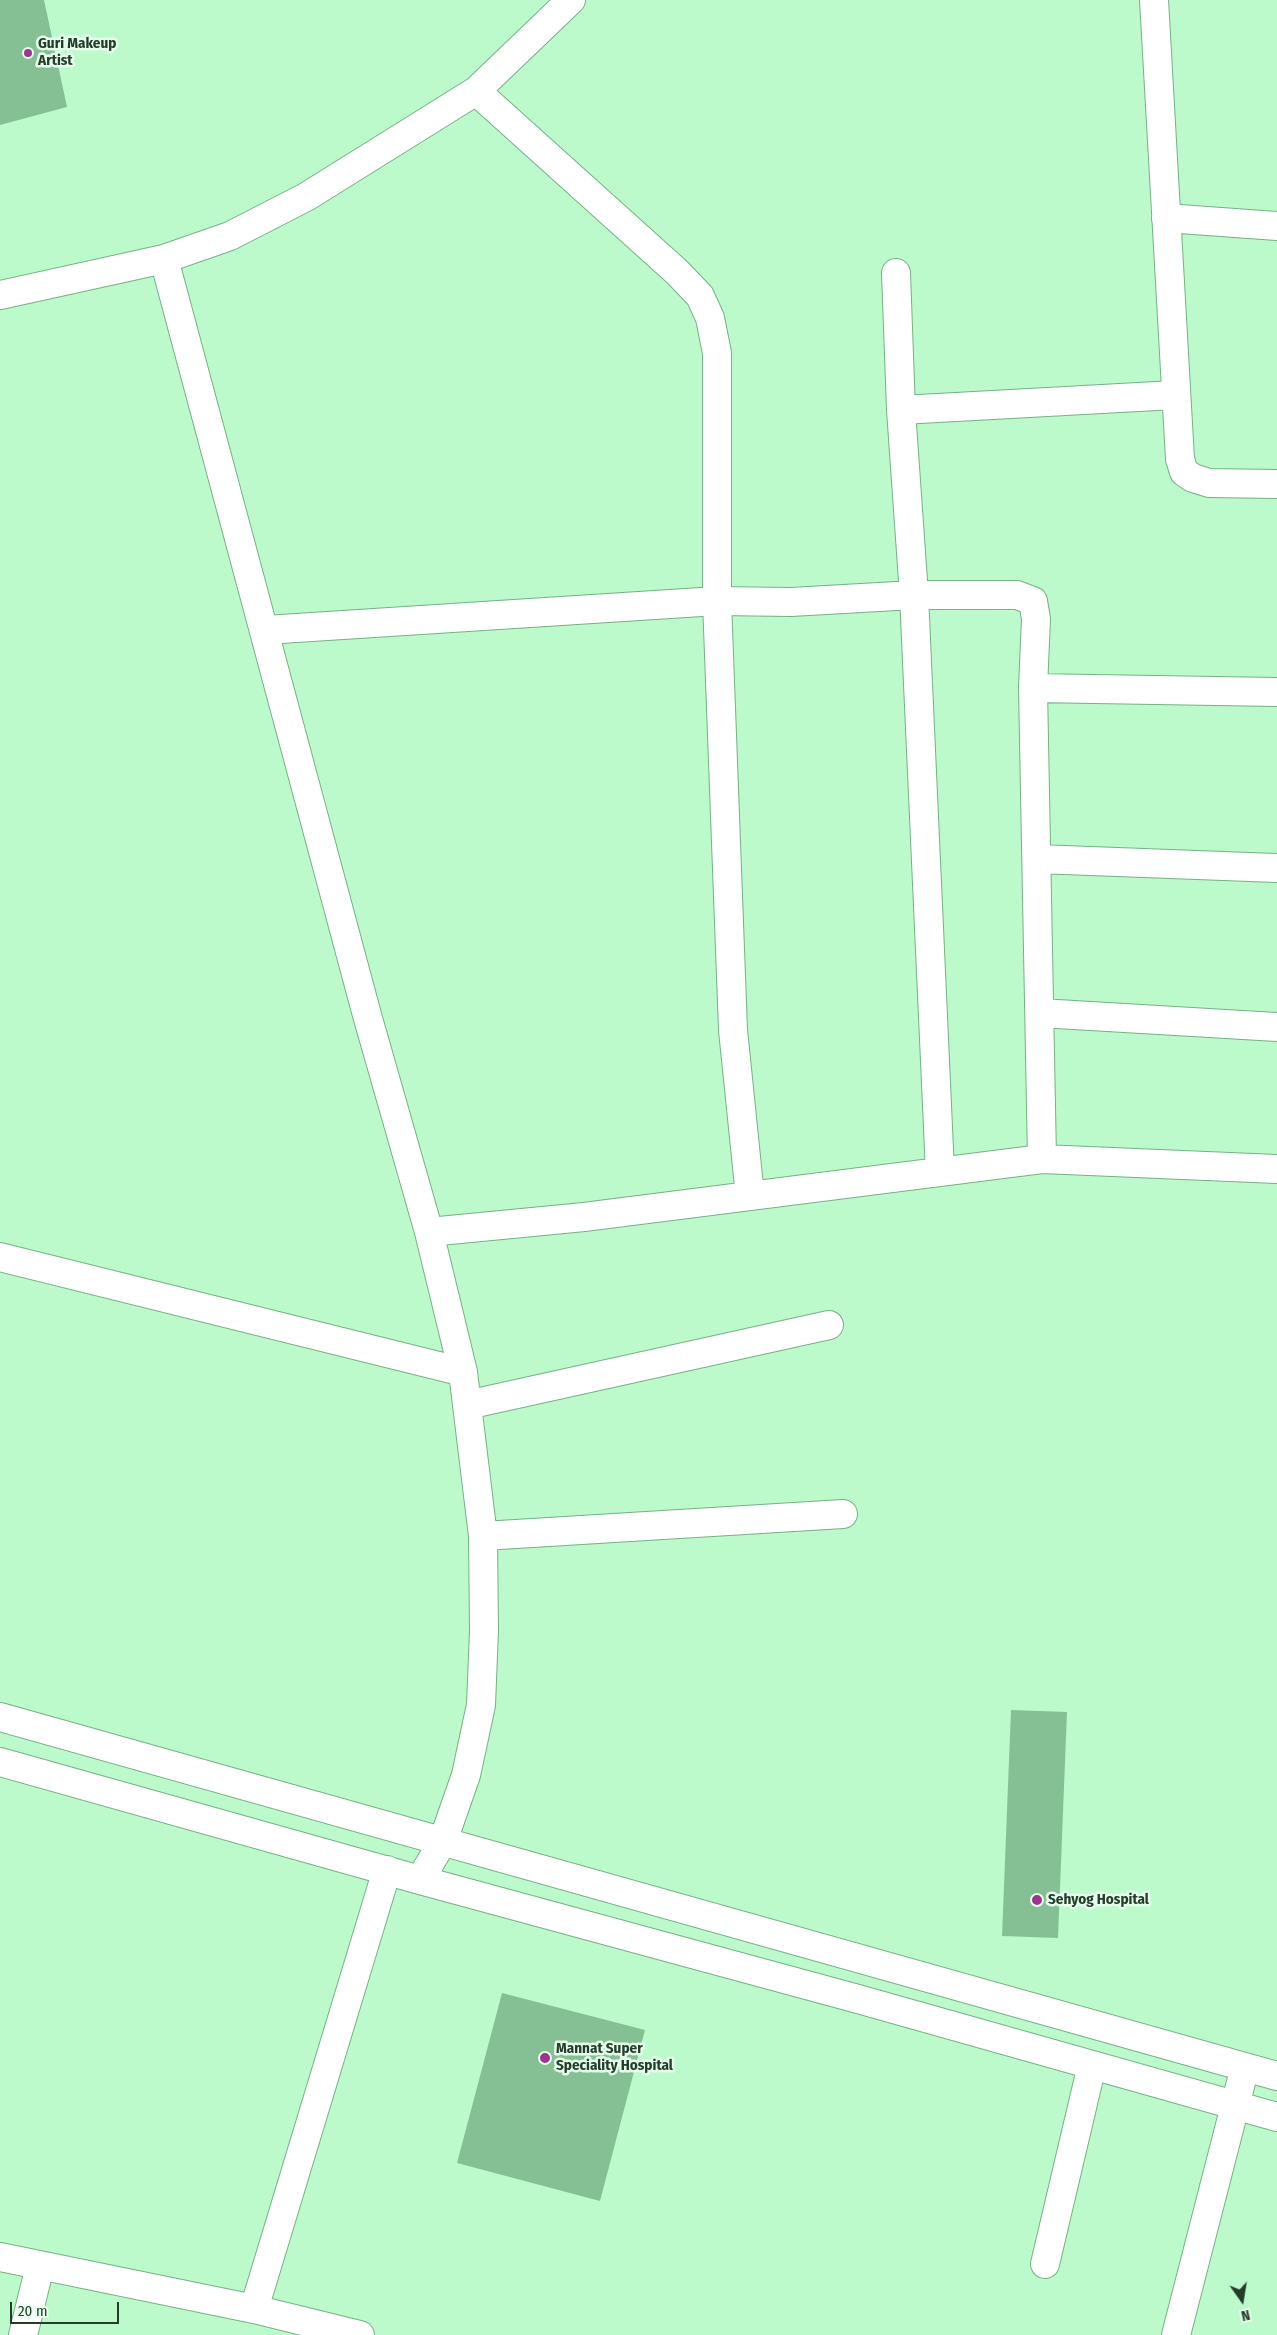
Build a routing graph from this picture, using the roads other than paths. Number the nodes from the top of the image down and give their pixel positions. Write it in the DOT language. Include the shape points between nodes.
graph roads {
  1 [pos="571,0"];
  2 [pos="1154,0"];
  3 [pos="476,91"];
  4 [pos="1166,218"];
  5 [pos="1277,226"];
  6 [pos="164,259"];
  7 [pos="896,273"];
  8 [pos="0,295"];
  9 [pos="1175,395"];
  10 [pos="901,410"];
  11 [pos="1277,484"];
  12 [pos="914,595"];
  13 [pos="717,601"];
  14 [pos="265,630"];
  15 [pos="1033,688"];
  16 [pos="1277,692"];
  17 [pos="1037,859"];
  18 [pos="1277,868"];
  19 [pos="1040,1013"];
  20 [pos="1277,1027"];
  21 [pos="1042,1159"];
  22 [pos="1277,1169"];
  23 [pos="940,1172"];
  24 [pos="750,1196"];
  25 [pos="429,1232"];
  26 [pos="0,1257"];
  27 [pos="829,1325"];
  28 [pos="463,1372"];
  29 [pos="467,1405"];
  30 [pos="843,1514"];
  31 [pos="483,1536"];
  32 [pos="0,1717"];
  33 [pos="0,1762"];
  34 [pos="443,1841"];
  35 [pos="387,1870"];
  36 [pos="420,1880"];
  37 [pos="1092,2065"];
  38 [pos="1245,2067"];
  39 [pos="1277,2076"];
  40 [pos="1235,2105"];
  41 [pos="1277,2117"];
  42 [pos="0,2257"];
  43 [pos="1045,2264"];
  44 [pos="40,2266"];
  45 [pos="254,2309"];
  46 [pos="23,2335"];
  47 [pos="360,2335"];
  48 [pos="1176,2335"];
  1 -- 3 [label="street"];
  2 -- 4 [label="street"];
  3 -- 6 [label="street" via="306,197 230,236"];
  3 -- 13 [label="street" via="700,296 710,318 717,353"];
  4 -- 5 [label="street"];
  4 -- 9 [label="street"];
  6 -- 8 [label="street"];
  6 -- 14 [label="street"];
  7 -- 10 [label="street"];
  9 -- 10 [label="street"];
  9 -- 11 [label="street" via="1184,472 1209,483"];
  10 -- 12 [label="street"];
  12 -- 13 [label="street" via="791,602"];
  12 -- 15 [label="street" via="1017,595 1033,601 1036,619"];
  12 -- 23 [label="street"];
  13 -- 14 [label="street"];
  13 -- 24 [label="street" via="733,1030"];
  14 -- 25 [label="street" via="367,1015"];
  15 -- 16 [label="street"];
  15 -- 17 [label="street"];
  17 -- 18 [label="street"];
  17 -- 19 [label="street"];
  19 -- 20 [label="street"];
  19 -- 21 [label="street"];
  21 -- 22 [label="street"];
  21 -- 23 [label="street"];
  23 -- 24 [label="street"];
  24 -- 25 [label="street"];
  25 -- 28 [label="street"];
  26 -- 28 [label="street"];
  27 -- 29 [label="street"];
  28 -- 29 [label="street"];
  29 -- 31 [label="street"];
  30 -- 31 [label="street"];
  31 -- 34 [label="street" via="481,1705 466,1775"];
  32 -- 34 [label="street"];
  33 -- 35 [label="street"];
  34 -- 36 [label="street"];
  34 -- 38 [label="street"];
  35 -- 36 [label="street"];
  35 -- 45 [label="street"];
  36 -- 37 [label="street"];
  37 -- 40 [label="street"];
  37 -- 43 [label="street"];
  38 -- 39 [label="street"];
  38 -- 40 [label="street"];
  40 -- 41 [label="street"];
  40 -- 48 [label="street"];
  42 -- 44 [label="street"];
  44 -- 45 [label="street"];
  44 -- 46 [label="street"];
  45 -- 47 [label="street"];
}
